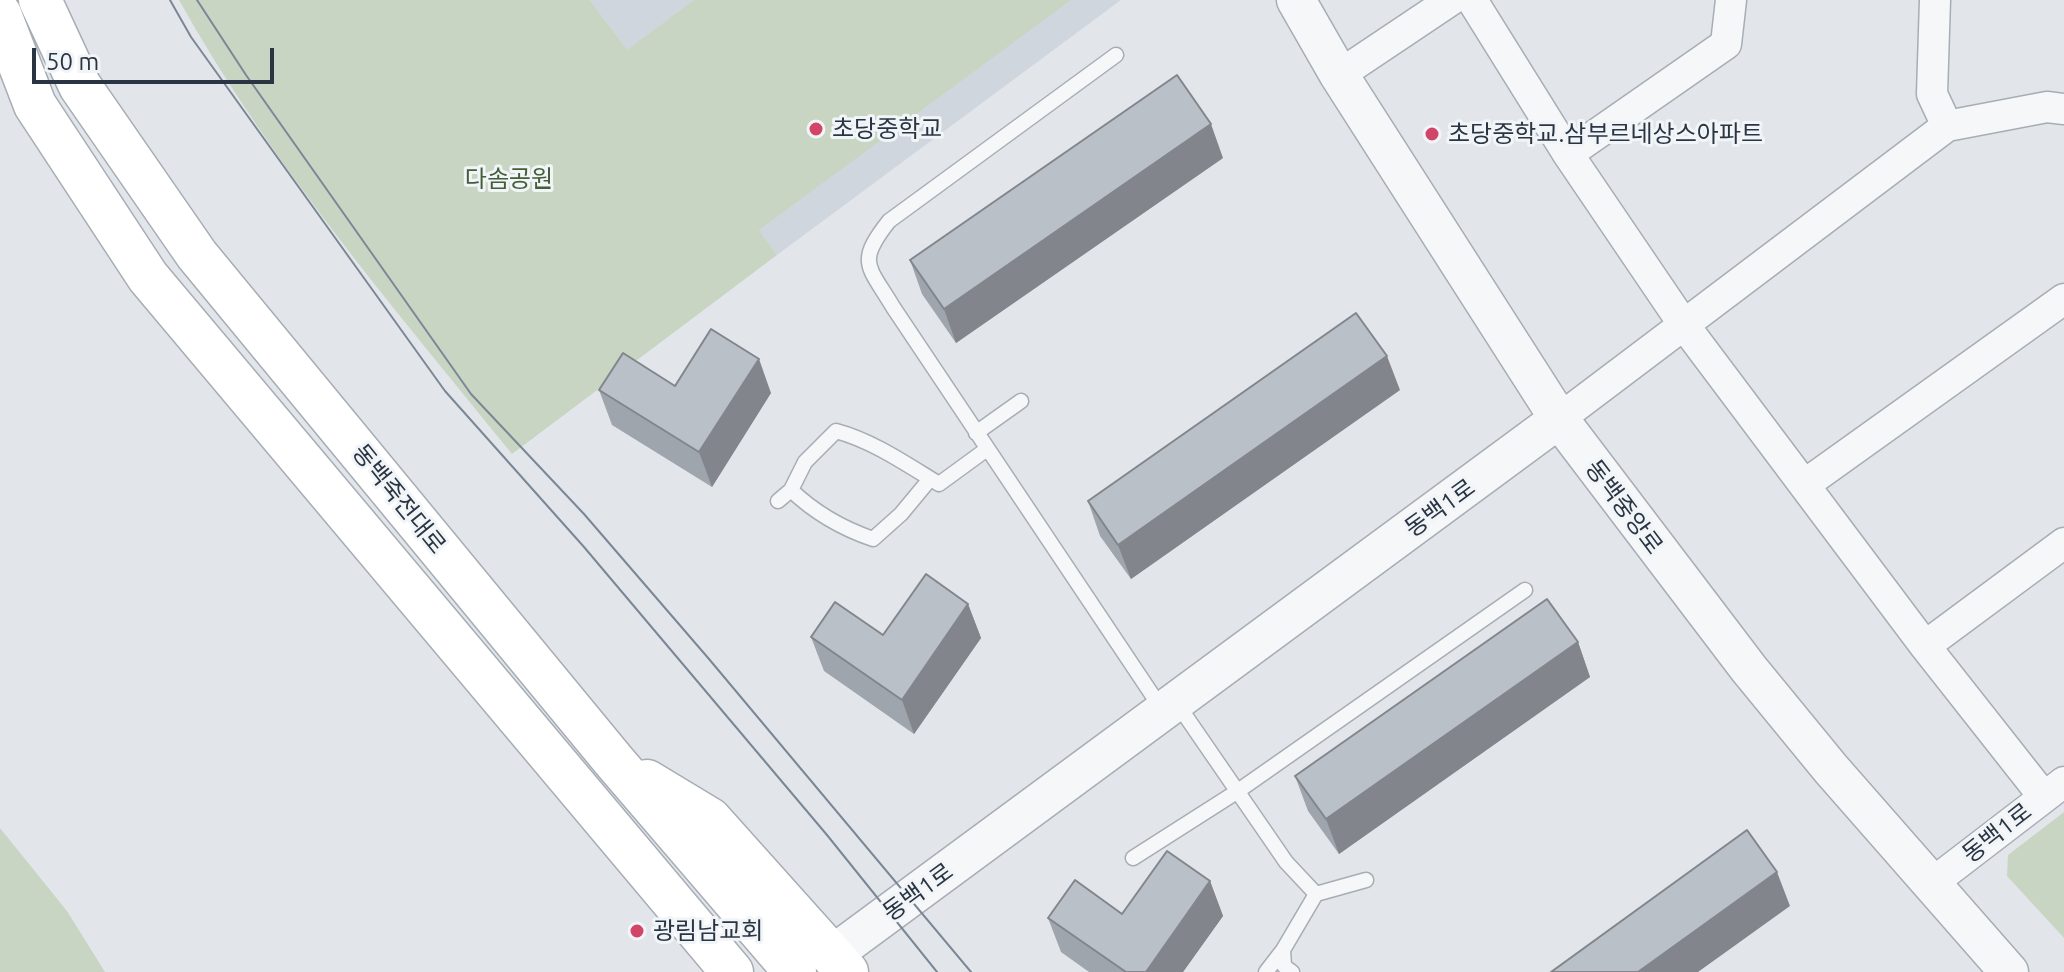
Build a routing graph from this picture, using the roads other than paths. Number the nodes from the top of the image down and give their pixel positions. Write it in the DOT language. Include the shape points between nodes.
graph roads {
  1 [pos="40,0"];
  2 [pos="1296,0"];
  3 [pos="1451,0"];
  4 [pos="1472,0"];
  5 [pos="1731,0"];
  6 [pos="1935,0"];
  7 [pos="0,14"];
  8 [pos="8,55"];
  9 [pos="1116,55"];
  10 [pos="1339,75"];
  11 [pos="2064,109"];
  12 [pos="1947,126"];
  13 [pos="1568,154"];
  14 [pos="2064,299"];
  15 [pos="1684,325"];
  16 [pos="1021,401"];
  17 [pos="1559,419"];
  18 [pos="976,433"];
  19 [pos="987,449"];
  20 [pos="930,479"];
  21 [pos="1804,485"];
  22 [pos="791,490"];
  23 [pos="778,501"];
  24 [pos="2064,543"];
  25 [pos="1525,590"];
  26 [pos="1925,646"];
  27 [pos="1170,706"];
  28 [pos="614,761"];
  29 [pos="2054,790"];
  30 [pos="1238,791"];
  31 [pos="1133,858"];
  32 [pos="1366,880"];
  33 [pos="1931,884"];
  34 [pos="1316,894"];
  35 [pos="1283,950"];
  36 [pos="840,964"];
  37 [pos="732,972"];
  38 [pos="795,972"];
  39 [pos="1266,972"];
  40 [pos="1292,972"];
  41 [pos="2009,972"];
  1 -- 28 [label="main road, 동백죽전대로" via="80,86 197,255"];
  2 -- 10 [label="street, 동백중앙로"];
  3 -- 10 [label="street"];
  4 -- 13 [label="street"];
  5 -- 13 [label="street" via="1726,44"];
  6 -- 12 [label="street" via="1932,94"];
  7 -- 8 [label="main road, 동백죽전대로"];
  8 -- 37 [label="main road, 동백죽전대로" via="148,277"];
  9 -- 18 [label="lane" via="889,221 870,246 868,263 880,285"];
  10 -- 17 [label="street, 동백중앙로"];
  11 -- 12 [label="street, 동백1로" via="2047,107"];
  12 -- 15 [label="street, 동백1로"];
  13 -- 15 [label="street"];
  14 -- 21 [label="street"];
  15 -- 17 [label="street, 동백1로"];
  15 -- 21 [label="street"];
  16 -- 18 [label="lane"];
  17 -- 27 [label="street, 동백1로"];
  17 -- 33 [label="street, 동백중앙로" via="1749,669"];
  18 -- 19 [label="lane"];
  19 -- 20 [label="lane" via="939,484"];
  19 -- 27 [label="lane"];
  20 -- 22 [label="lane" via="873,539 812,510"];
  20 -- 22 [label="lane" via="859,437 836,431 805,462"];
  21 -- 26 [label="street"];
  22 -- 23 [label="lane"];
  24 -- 26 [label="street"];
  25 -- 30 [label="lane"];
  26 -- 29 [label="street"];
  27 -- 30 [label="lane"];
  27 -- 36 [label="street, 동백1로"];
  28 -- 36 [label="main road" via="710,819"];
  28 -- 38 [label="main road, 동백죽전대로"];
  29 -- 33 [label="street, 동백1로"];
  30 -- 31 [label="lane"];
  30 -- 34 [label="lane" via="1286,862"];
  32 -- 34 [label="lane"];
  33 -- 41 [label="street, 동백중앙로"];
  34 -- 35 [label="lane"];
  35 -- 39 [label="lane"];
  35 -- 40 [label="lane" via="1284,966"];
}
